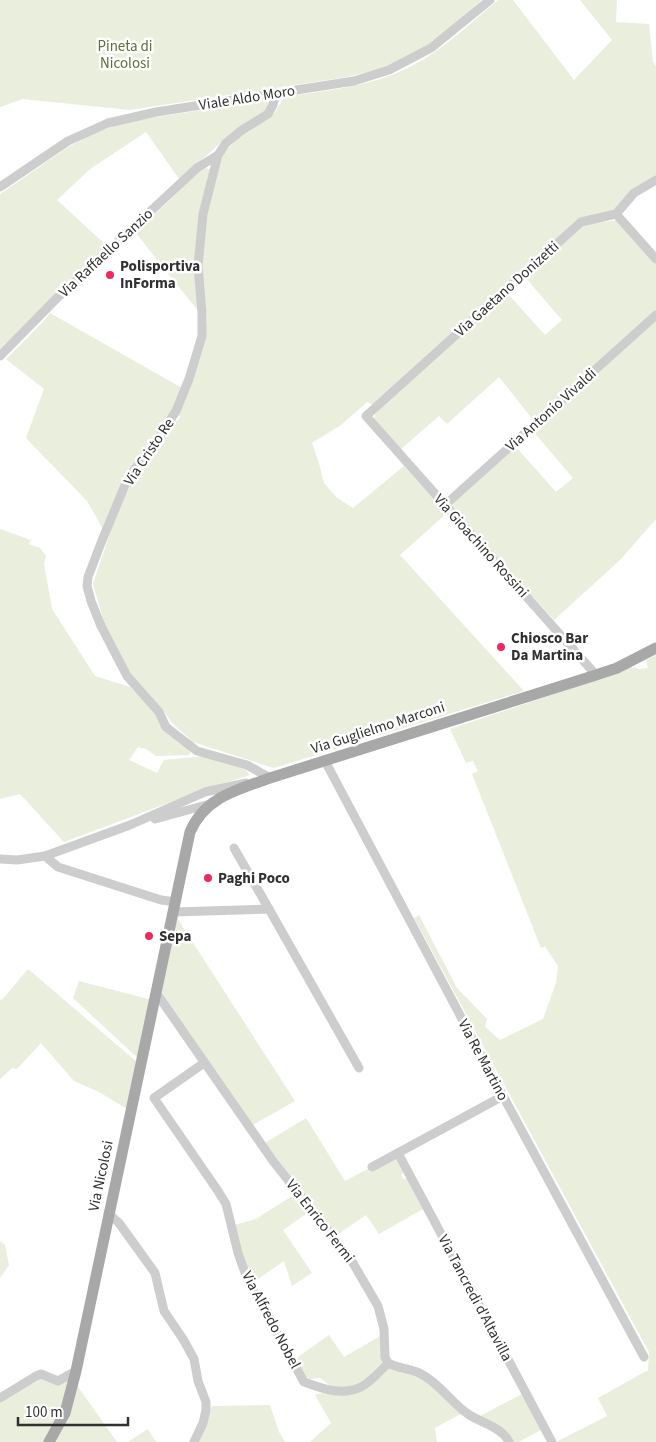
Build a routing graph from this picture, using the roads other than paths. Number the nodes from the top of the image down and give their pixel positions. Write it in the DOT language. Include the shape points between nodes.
graph roads {
  1 [pos="490,0"];
  2 [pos="276,93"];
  3 [pos="218,155"];
  4 [pos="656,180"];
  5 [pos="0,187"];
  6 [pos="616,214"];
  7 [pos="656,259"];
  8 [pos="656,315"];
  9 [pos="0,356"];
  10 [pos="366,416"];
  11 [pos="445,505"];
  12 [pos="656,648"];
  13 [pos="596,675"];
  14 [pos="325,761"];
  15 [pos="270,778"];
  16 [pos="212,803"];
  17 [pos="130,825"];
  18 [pos="234,848"];
  19 [pos="45,856"];
  20 [pos="0,859"];
  21 [pos="174,907"];
  22 [pos="269,909"];
  23 [pos="157,994"];
  24 [pos="204,1063"];
  25 [pos="358,1068"];
  26 [pos="503,1096"];
  27 [pos="398,1153"];
  28 [pos="372,1167"];
  29 [pos="108,1213"];
  30 [pos="644,1357"];
  31 [pos="388,1363"];
  32 [pos="76,1371"];
  33 [pos="0,1398"];
  34 [pos="50,1442"];
  35 [pos="194,1442"];
  36 [pos="509,1442"];
  37 [pos="552,1442"];
  1 -- 2 [label="street, Viale Aldo Moro" via="431,48 389,70 354,81"];
  2 -- 3 [label="street, Via Cristo Re" via="268,114 226,143"];
  2 -- 5 [label="street, Viale Aldo Moro" via="108,123 68,141"];
  3 -- 9 [label="street, Via Raffaello Sanzio" via="196,168"];
  3 -- 15 [label="street, Via Cristo Re" via="202,214 198,266 202,336 189,380 176,411 125,485 87,586 101,626 126,676 166,726 197,751 247,765"];
  4 -- 6 [label="street" via="634,193"];
  6 -- 7 [label="street"];
  6 -- 10 [label="street, Via Gaetano Donizetti" via="581,222"];
  8 -- 11 [label="street, Via Antonio Vivaldi"];
  10 -- 11 [label="street, Via Gioachino Rossini"];
  11 -- 13 [label="street, Via Gioachino Rossini"];
  12 -- 13 [label="main road, Via Guglielmo Marconi"];
  13 -- 14 [label="main road, Via Guglielmo Marconi"];
  14 -- 15 [label="main road, Via Guglielmo Marconi"];
  14 -- 26 [label="street, Via Re Martino"];
  15 -- 16 [label="main road, Via Guglielmo Marconi"];
  15 -- 17 [label="street" via="205,792"];
  16 -- 17 [label="street"];
  16 -- 21 [label="main road, Via Guglielmo Marconi" via="195,821 190,832"];
  17 -- 19 [label="street"];
  18 -- 22 [label="street"];
  19 -- 20 [label="street"];
  19 -- 21 [label="street" via="58,866"];
  21 -- 22 [label="street"];
  21 -- 23 [label="main road, Via Nicolosi"];
  22 -- 25 [label="street"];
  23 -- 24 [label="street, Via Enrico Fermi"];
  23 -- 29 [label="main road, Via Nicolosi"];
  24 -- 31 [label="street, Via Enrico Fermi" via="272,1161 350,1258 378,1306"];
  24 -- 31 [label="street, Via Alfredo Nobel" via="154,1098 226,1204 248,1281 304,1382 334,1391 350,1390 362,1386"];
  26 -- 27 [label="street"];
  26 -- 30 [label="street, Via Re Martino"];
  27 -- 28 [label="street"];
  27 -- 37 [label="street, Via Tancredi d'Altavilla"];
  29 -- 32 [label="main road, Via Nicolosi"];
  29 -- 35 [label="street" via="155,1273 164,1311 194,1359 206,1402 203,1423"];
  31 -- 36 [label="street" via="418,1372 469,1415 504,1434"];
  32 -- 33 [label="street" via="58,1381 41,1374"];
  32 -- 34 [label="main road, Via Nicolosi" via="65,1412"];
}
